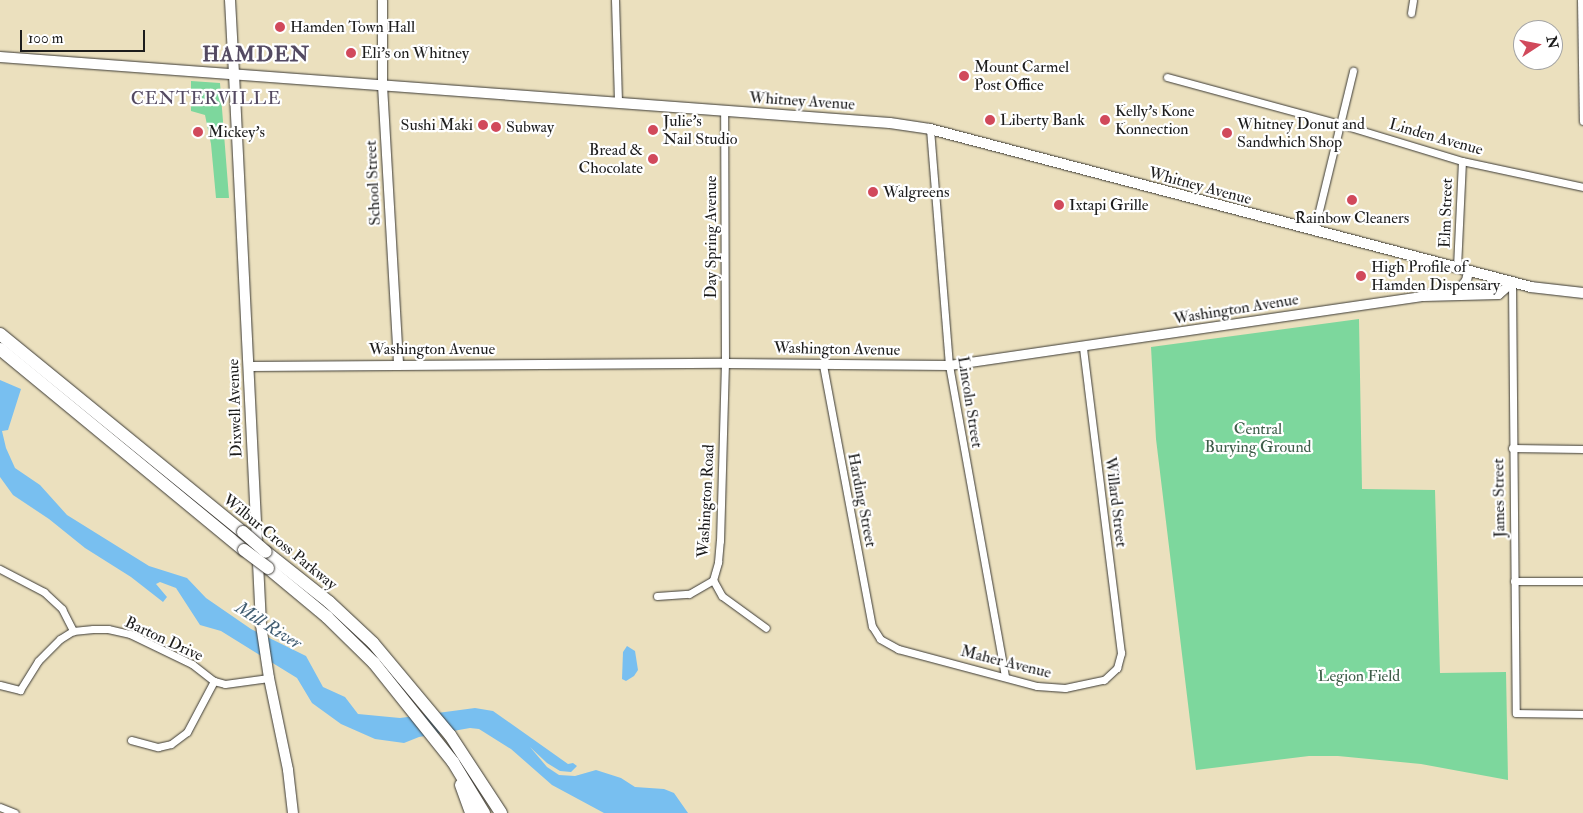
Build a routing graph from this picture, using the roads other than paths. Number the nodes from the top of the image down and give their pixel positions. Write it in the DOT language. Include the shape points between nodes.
graph roads {
  1 [pos="230,0"];
  2 [pos="382,0"];
  3 [pos="615,0"];
  4 [pos="1412,0"];
  5 [pos="1581,0"];
  6 [pos="1411,13"];
  7 [pos="0,57"];
  8 [pos="1353,71"];
  9 [pos="234,74"];
  10 [pos="1167,77"];
  11 [pos="382,85"];
  12 [pos="618,102"];
  13 [pos="724,110"];
  14 [pos="1583,121"];
  15 [pos="1340,124"];
  16 [pos="930,129"];
  17 [pos="1462,161"];
  18 [pos="1583,187"];
  19 [pos="1314,231"];
  20 [pos="1457,266"];
  21 [pos="1468,271"];
  22 [pos="1512,282"];
  23 [pos="1583,293"];
  24 [pos="1420,296"];
  25 [pos="0,334"];
  26 [pos="1082,346"];
  27 [pos="0,349"];
  28 [pos="725,363"];
  29 [pos="398,364"];
  30 [pos="823,365"];
  31 [pos="949,365"];
  32 [pos="249,366"];
  33 [pos="1512,448"];
  34 [pos="1583,449"];
  35 [pos="0,570"];
  36 [pos="713,580"];
  37 [pos="1514,581"];
  38 [pos="1583,581"];
  39 [pos="657,596"];
  40 [pos="766,628"];
  41 [pos="73,631"];
  42 [pos="880,639"];
  43 [pos="1119,662"];
  44 [pos="1005,676"];
  45 [pos="269,678"];
  46 [pos="214,682"];
  47 [pos="0,685"];
  48 [pos="1583,714"];
  49 [pos="131,740"];
  50 [pos="453,762"];
  51 [pos="0,807"];
  52 [pos="15,813"];
  53 [pos="293,813"];
  54 [pos="471,813"];
  55 [pos="484,813"];
  56 [pos="501,813"];
  1 -- 9 [label="main road, Dixwell Avenue"];
  2 -- 11 [label="street, School Street"];
  3 -- 12 [label="street"];
  4 -- 6 [label="street"];
  5 -- 14 [label="street"];
  7 -- 9 [label="main road, Whitney Avenue"];
  8 -- 15 [label="street"];
  9 -- 11 [label="main road, Whitney Avenue"];
  9 -- 32 [label="main road, Dixwell Avenue"];
  10 -- 15 [label="street, Linden Avenue"];
  11 -- 12 [label="main road, Whitney Avenue"];
  11 -- 29 [label="street, School Street"];
  12 -- 13 [label="main road, Whitney Avenue"];
  13 -- 16 [label="main road, Whitney Avenue" via="873,121"];
  13 -- 28 [label="street, Day Spring Avenue"];
  15 -- 17 [label="street, Linden Avenue"];
  15 -- 19 [label="street"];
  16 -- 19 [label="main road, Whitney Avenue"];
  16 -- 31 [label="street, Lincoln Street"];
  17 -- 18 [label="street, Linden Avenue"];
  17 -- 20 [label="street, Elm Street"];
  19 -- 20 [label="main road, Whitney Avenue"];
  20 -- 21 [label="main road, Whitney Avenue"];
  21 -- 22 [label="main road, Whitney Avenue"];
  21 -- 24 [label="street, Washington Avenue" via="1460,287"];
  22 -- 23 [label="main road, Whitney Avenue" via="1551,291"];
  22 -- 24 [label="street, Washington Avenue" via="1498,294"];
  22 -- 33 [label="street, James Street"];
  24 -- 26 [label="street, Washington Avenue"];
  25 -- 56 [label="highway, Wilbur Cross Parkway, bridge" via="329,602 372,643 450,735"];
  26 -- 31 [label="street, Washington Avenue"];
  26 -- 43 [label="street, Willard Street" via="1119,634"];
  27 -- 50 [label="highway, Wilbur Cross Parkway, bridge" via="327,617 367,656"];
  28 -- 29 [label="street, Washington Avenue"];
  28 -- 30 [label="street, Washington Avenue"];
  28 -- 36 [label="street, Washington Road" via="720,542"];
  29 -- 32 [label="street, Washington Avenue"];
  30 -- 31 [label="street, Washington Avenue"];
  30 -- 42 [label="street, Harding Street" via="872,626"];
  31 -- 44 [label="street, Lincoln Street"];
  32 -- 45 [label="main road, Dixwell Avenue" via="262,631"];
  33 -- 34 [label="street"];
  33 -- 37 [label="street, James Street"];
  35 -- 41 [label="street" via="44,592 62,610"];
  36 -- 39 [label="street, Washington Road" via="689,594"];
  36 -- 40 [label="street" via="722,596"];
  37 -- 38 [label="street"];
  37 -- 48 [label="street, James Street" via="1516,713"];
  41 -- 46 [label="street, Barton Drive" via="108,629 130,634 192,664"];
  41 -- 47 [label="street" via="48,650 20,690"];
  42 -- 44 [label="street, Maher Avenue" via="898,649"];
  43 -- 44 [label="street, Maher Avenue" via="1113,674 1104,680 1065,688 1046,688"];
  45 -- 46 [label="street, Barton Drive" via="225,684"];
  45 -- 53 [label="main road, Dixwell Avenue" via="288,770"];
  46 -- 49 [label="street" via="187,732 171,744 158,747"];
  50 -- 54 [label="highway"];
  50 -- 55 [label="highway, Wilbur Cross Parkway"];
  51 -- 52 [label="street"];
}
